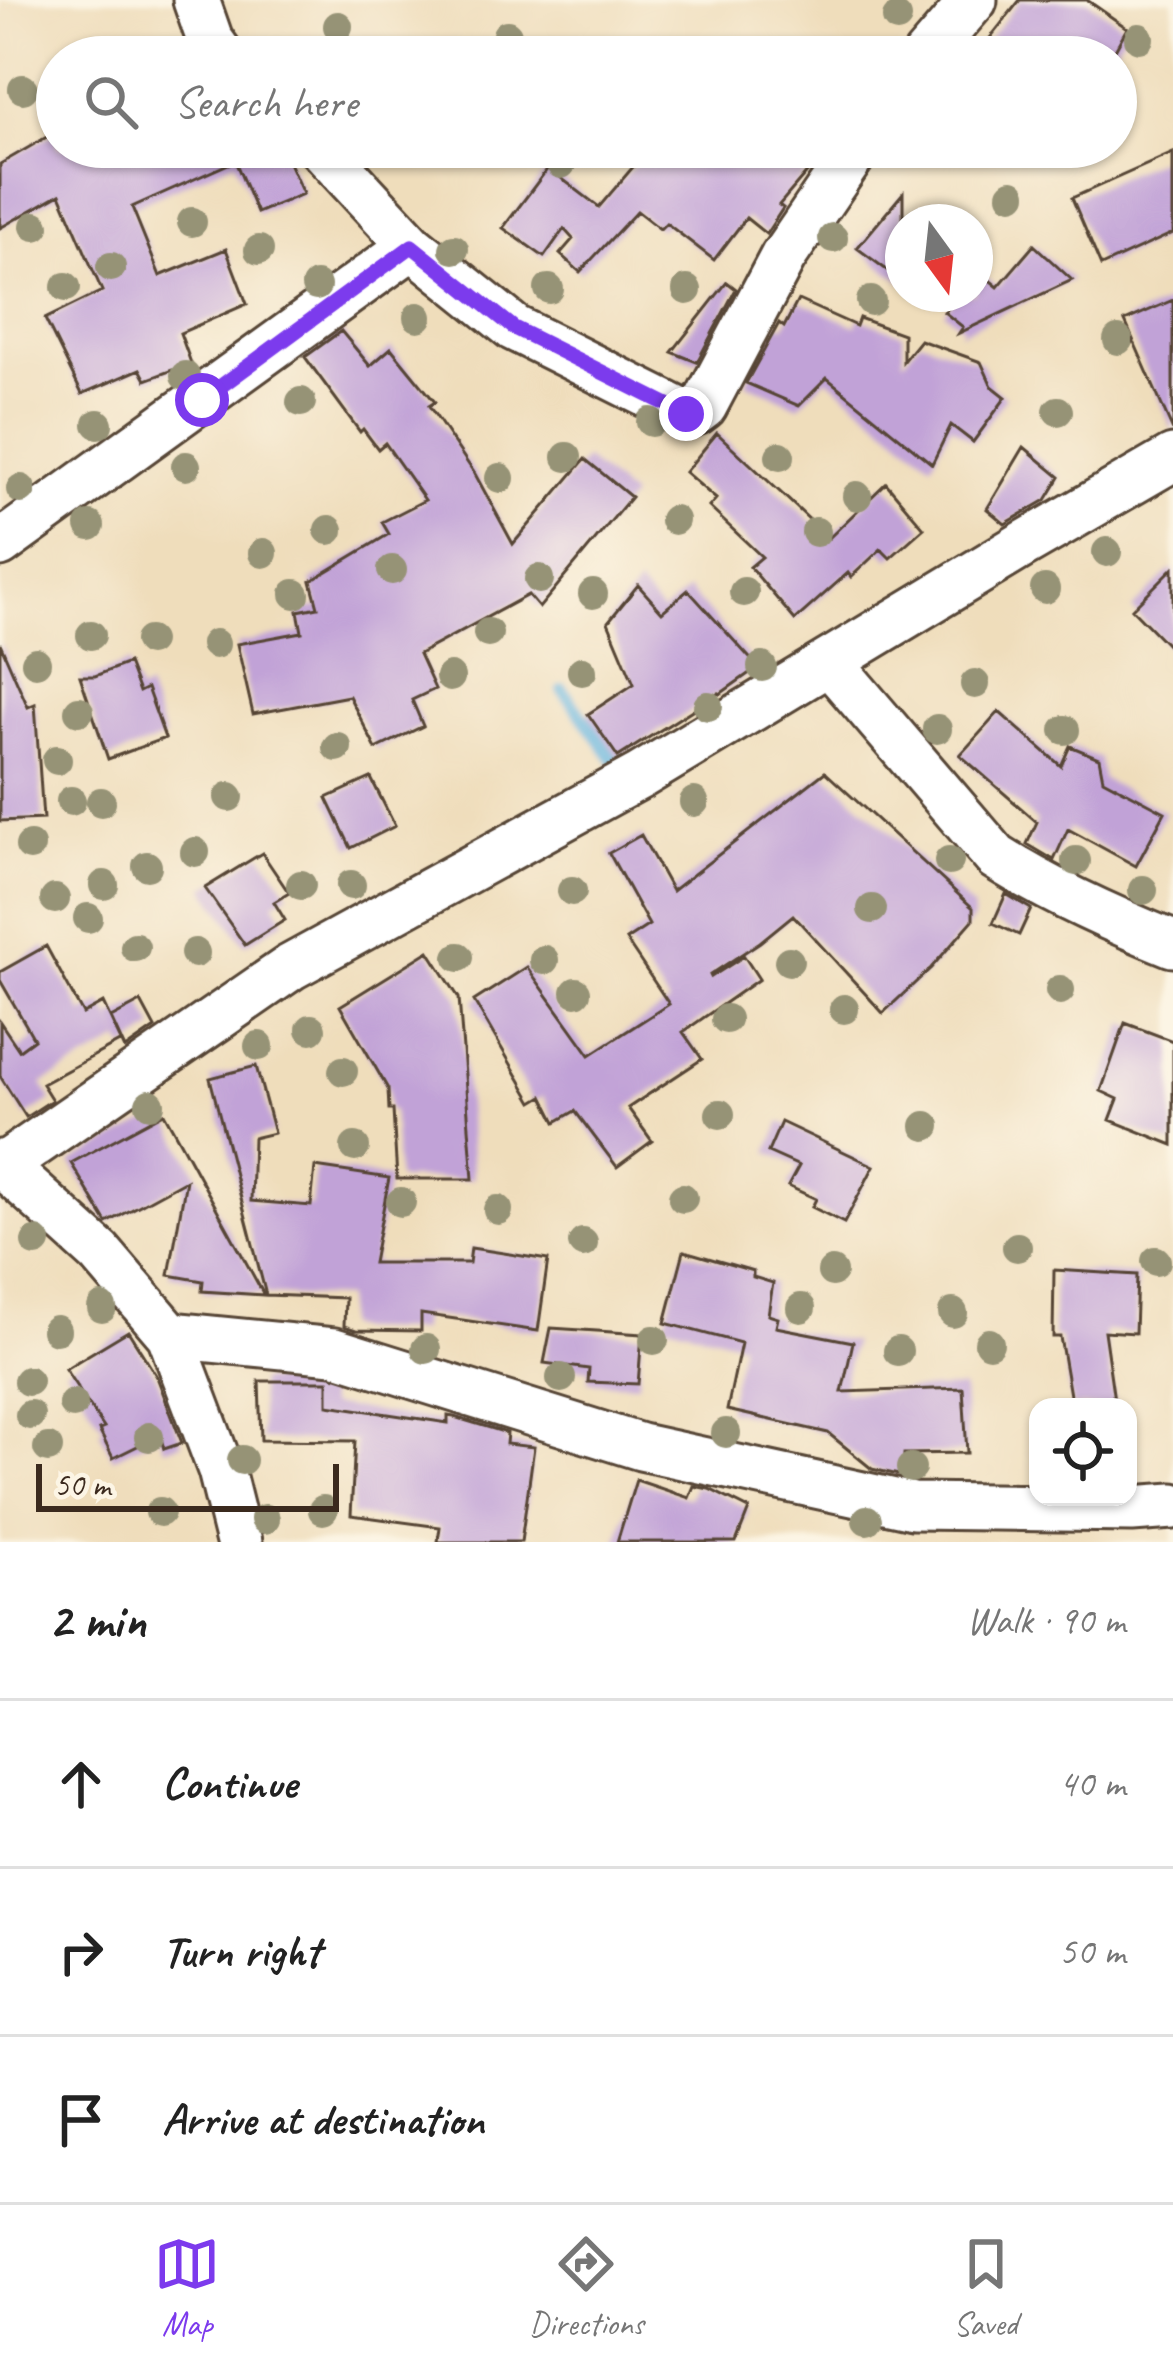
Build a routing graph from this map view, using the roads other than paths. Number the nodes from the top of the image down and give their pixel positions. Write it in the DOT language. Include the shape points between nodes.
graph roads {
  1 [pos="196,0"];
  2 [pos="974,0"];
  3 [pos="209,36"];
  4 [pos="943,36"];
  5 [pos="340,168"];
  6 [pos="844,168"];
  7 [pos="412,246"];
  8 [pos="1173,458"];
  9 [pos="0,544"];
  10 [pos="829,662"];
  11 [pos="1173,944"];
  12 [pos="1,1166"];
  13 [pos="170,1335"];
  14 [pos="1173,1506"];
  15 [pos="238,1542"];
  1 -- 3 [label="street"];
  2 -- 4 [label="street"];
  5 -- 7 [label="street"];
  6 -- 7 [label="street" via="783,257 704,406 686,414 514,328"];
  7 -- 9 [label="street"];
  8 -- 10 [label="street"];
  10 -- 11 [label="street" via="996,857"];
  10 -- 12 [label="street" via="291,967"];
  12 -- 13 [label="street" via="100,1252"];
  13 -- 14 [label="street" via="334,1351 641,1447 913,1506"];
  13 -- 15 [label="street" via="221,1470"];
}
